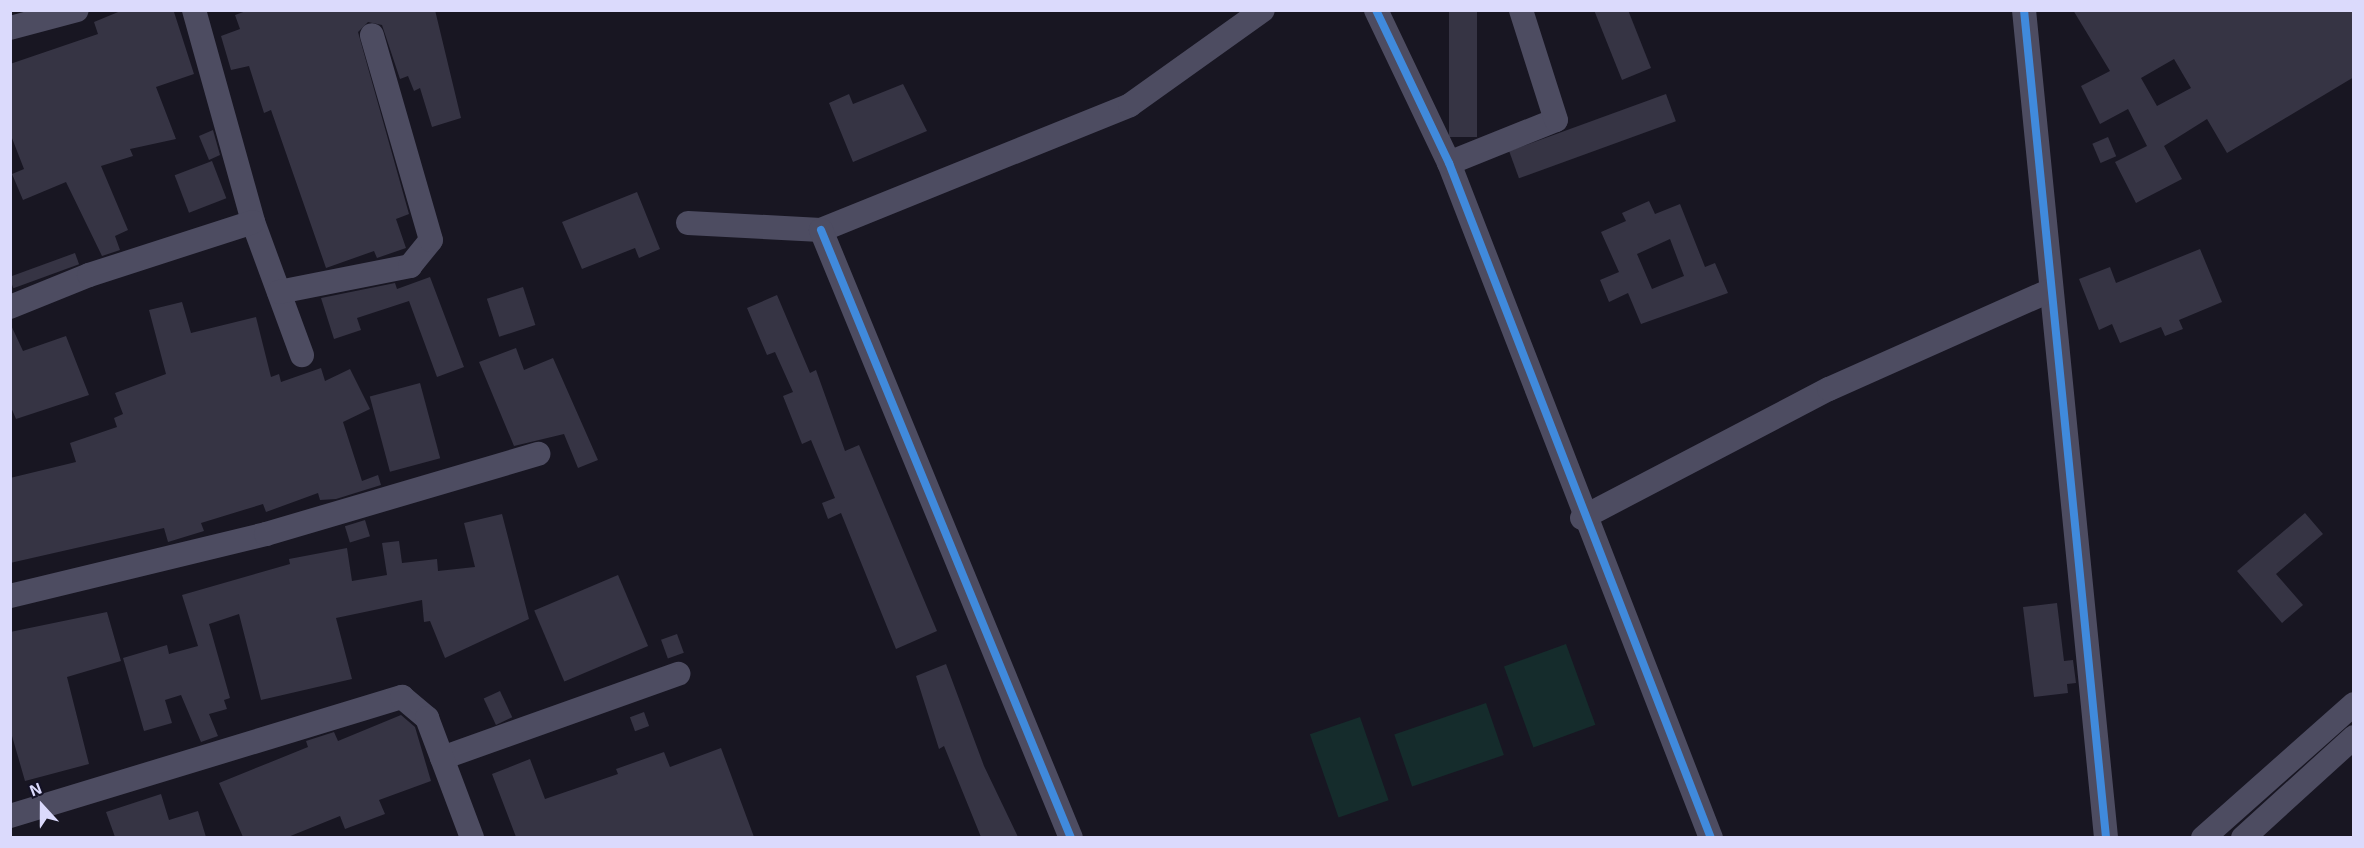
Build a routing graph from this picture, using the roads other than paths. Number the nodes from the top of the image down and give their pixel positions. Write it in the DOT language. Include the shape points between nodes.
graph roads {
  1 [pos="77,10"];
  2 [pos="194,10"];
  3 [pos="1263,10"];
  4 [pos="1376,10"];
  5 [pos="1521,10"];
  6 [pos="2024,10"];
  7 [pos="10,28"];
  8 [pos="372,35"];
  9 [pos="1449,163"];
  10 [pos="253,222"];
  11 [pos="688,223"];
  12 [pos="820,230"];
  13 [pos="2051,290"];
  14 [pos="279,292"];
  15 [pos="10,307"];
  16 [pos="302,355"];
  17 [pos="537,454"];
  18 [pos="1582,518"];
  19 [pos="10,596"];
  20 [pos="678,674"];
  21 [pos="2354,704"];
  22 [pos="2354,737"];
  23 [pos="441,758"];
  24 [pos="10,816"];
  25 [pos="472,837"];
  26 [pos="1071,837"];
  27 [pos="1711,837"];
  28 [pos="2106,837"];
  29 [pos="2203,837"];
  30 [pos="2243,837"];
  1 -- 7 [label="street"];
  2 -- 10 [label="street"];
  3 -- 12 [label="street" via="1130,105"];
  4 -- 9 [label="street"];
  5 -- 9 [label="street" via="1556,120"];
  6 -- 13 [label="street"];
  8 -- 14 [label="street" via="431,240 410,266"];
  9 -- 18 [label="street"];
  10 -- 14 [label="street"];
  10 -- 15 [label="street" via="89,275"];
  11 -- 12 [label="street"];
  12 -- 26 [label="street"];
  13 -- 18 [label="street" via="1829,389"];
  13 -- 28 [label="street"];
  14 -- 16 [label="street"];
  17 -- 19 [label="street" via="266,534"];
  18 -- 27 [label="street"];
  20 -- 23 [label="street"];
  21 -- 29 [label="street"];
  22 -- 30 [label="street"];
  23 -- 24 [label="street" via="427,718 402,697"];
  23 -- 25 [label="street"];
}
